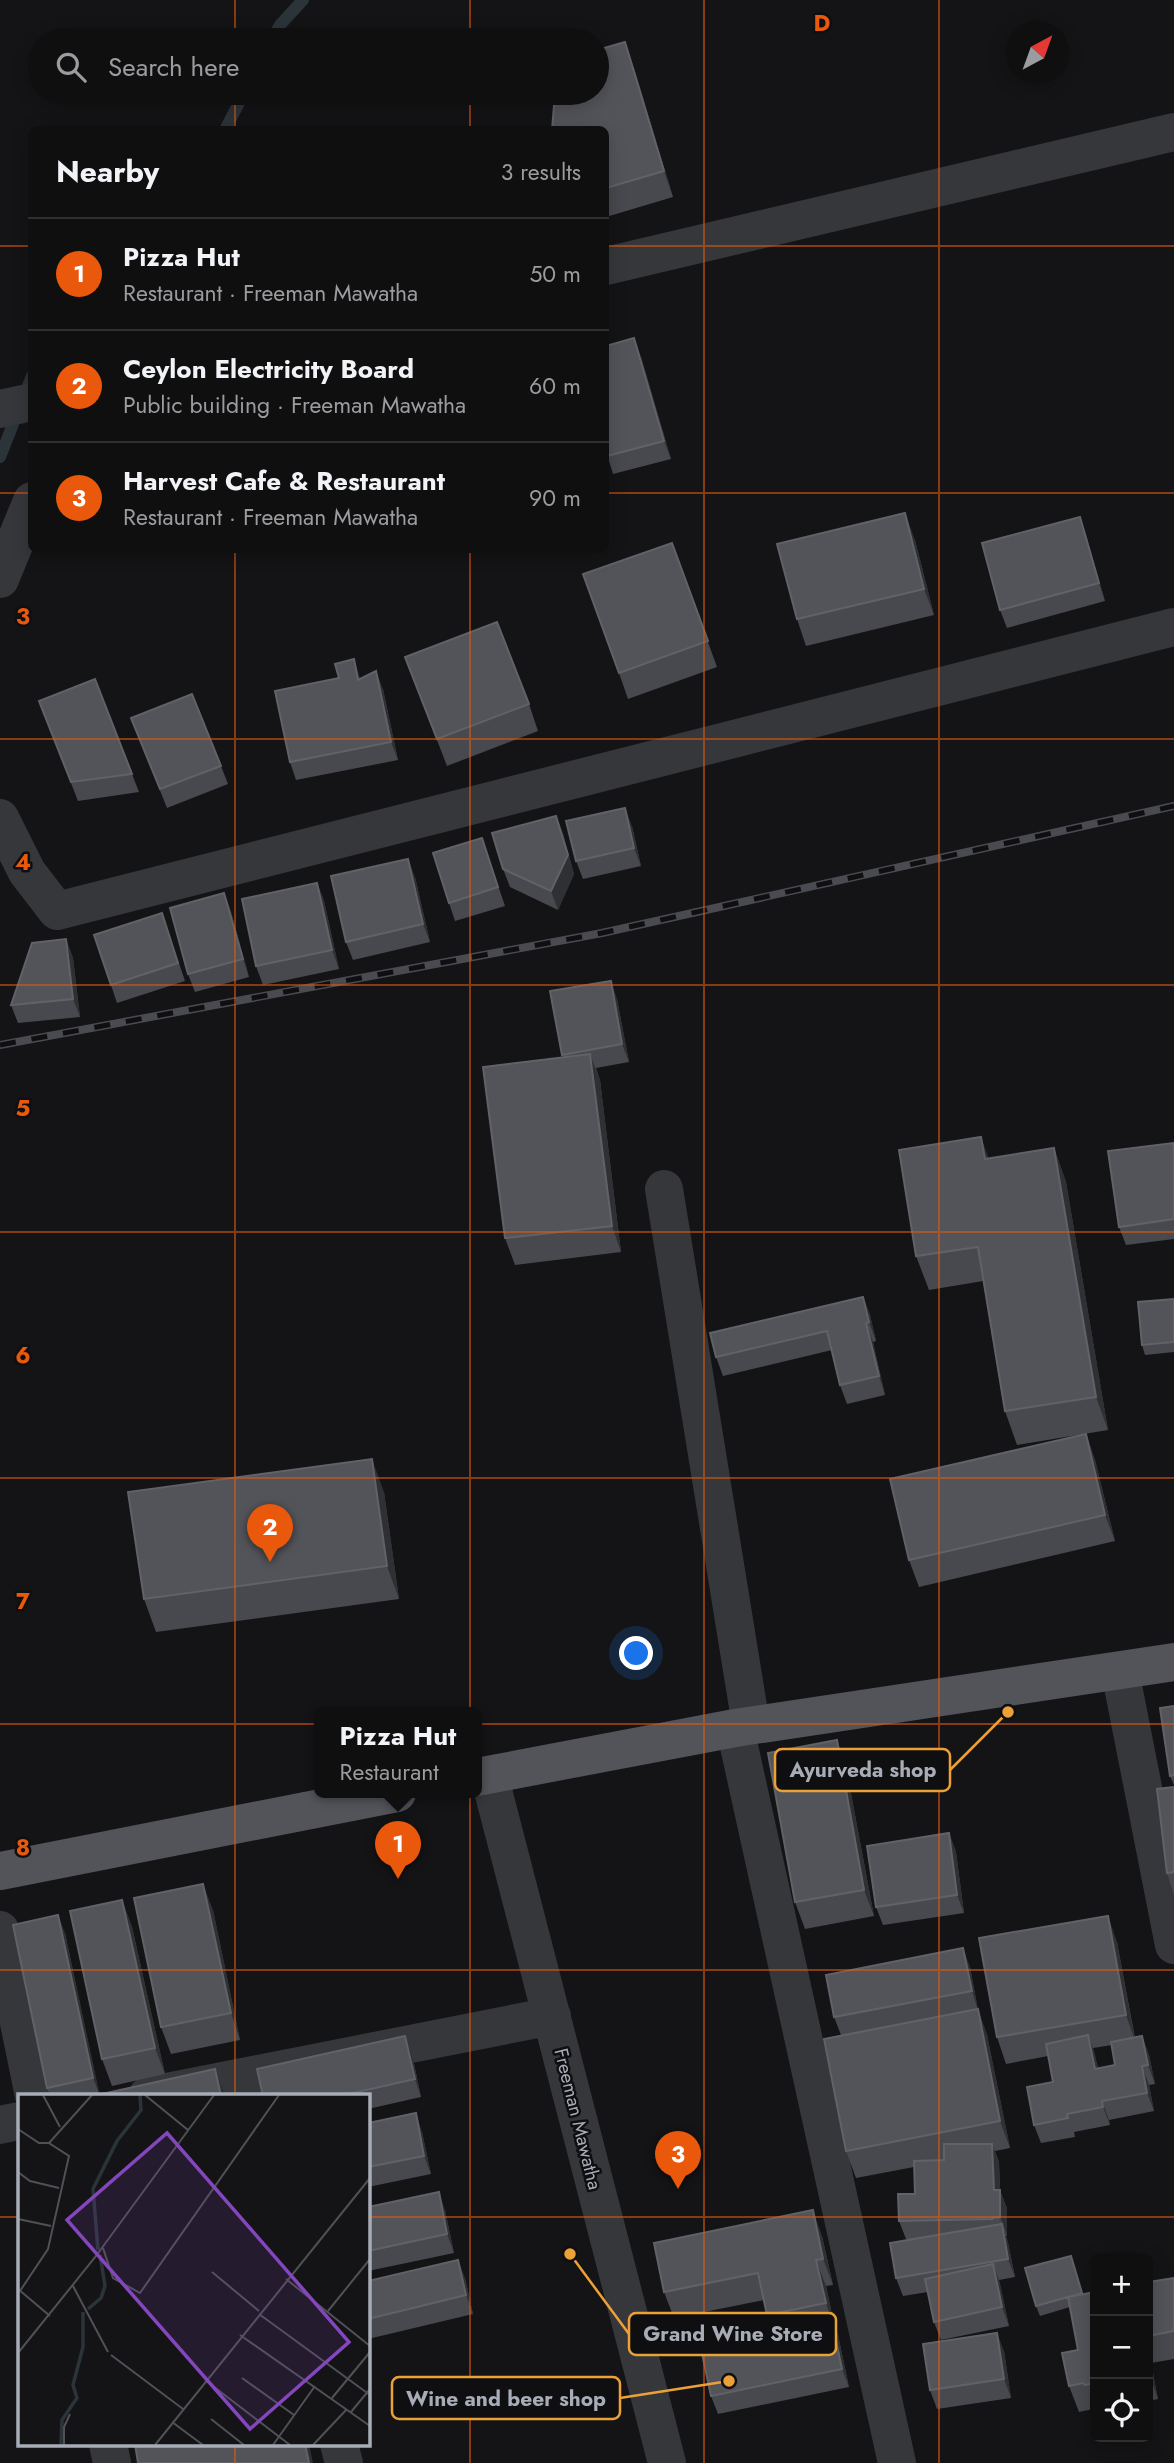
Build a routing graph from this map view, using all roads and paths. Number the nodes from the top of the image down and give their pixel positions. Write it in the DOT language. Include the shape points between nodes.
graph roads {
  1 [pos="1174,132"];
  2 [pos="609,265"];
  3 [pos="28,403"];
  4 [pos="0,409"];
  5 [pos="28,510"];
  6 [pos="0,579"];
  7 [pos="1174,627"];
  8 [pos="0,818"];
  9 [pos="664,1189"];
  10 [pos="1174,1662"];
  11 [pos="1120,1671"];
  12 [pos="743,1726"];
  13 [pos="483,1776"];
  14 [pos="372,1798"];
  15 [pos="0,1871"];
  16 [pos="0,1930"];
  17 [pos="1174,1945"];
  18 [pos="552,2016"];
  19 [pos="254,2085"];
  20 [pos="34,2094"];
  21 [pos="158,2094"];
  22 [pos="18,2121"];
  23 [pos="0,2125"];
  24 [pos="340,2446"];
  25 [pos="344,2463"];
  26 [pos="667,2463"];
  27 [pos="897,2463"];
  1 -- 2 [label="street"];
  3 -- 4 [label="street"];
  5 -- 6 [label="street"];
  7 -- 8 [label="street" via="57,911 27,872"];
  9 -- 12 [label="street"];
  10 -- 11 [label="main road"];
  11 -- 12 [label="main road"];
  11 -- 17 [label="street"];
  12 -- 13 [label="main road"];
  12 -- 27 [label="street"];
  13 -- 18 [label="street, Freeman Mawatha"];
  14 -- 15 [label="main road"];
  16 -- 20 [label="street"];
  18 -- 19 [label="street"];
  18 -- 26 [label="street, Freeman Mawatha"];
  19 -- 21 [label="street"];
  22 -- 23 [label="street"];
  24 -- 25 [label="street"];
}
